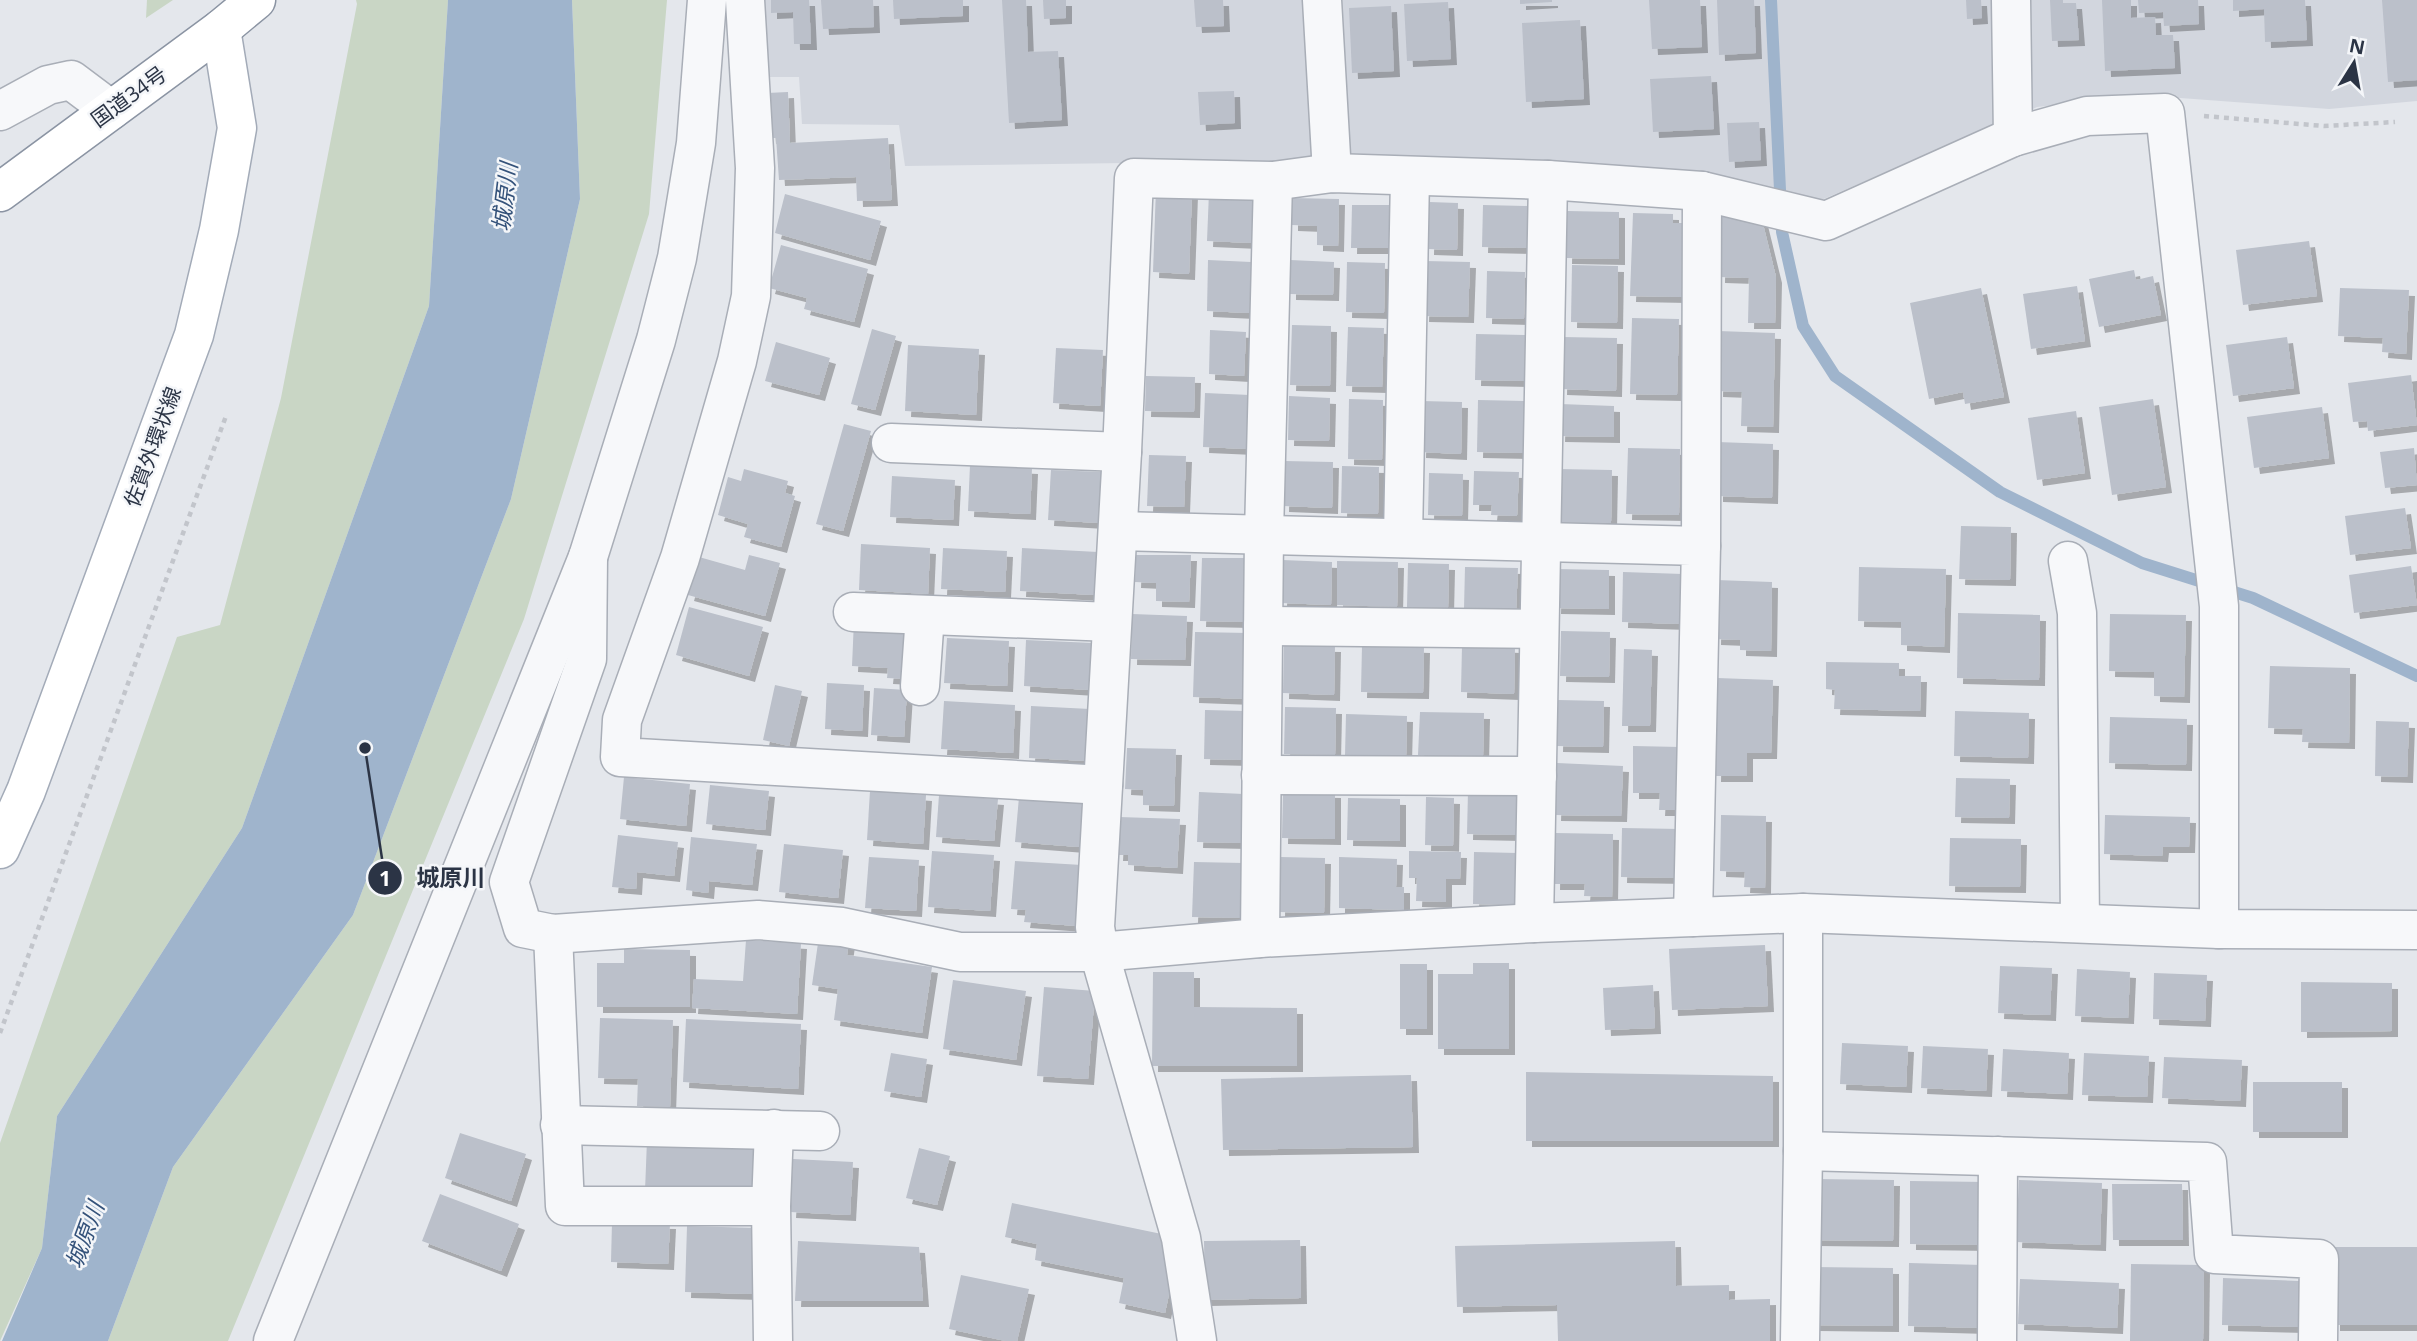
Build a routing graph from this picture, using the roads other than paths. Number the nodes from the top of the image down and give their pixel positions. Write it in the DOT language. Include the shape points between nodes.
graph roads {
  1 [pos="256,0"];
  2 [pos="707,0"];
  3 [pos="745,0"];
  4 [pos="1322,0"];
  5 [pos="2011,0"];
  6 [pos="226,14"];
  7 [pos="111,110"];
  8 [pos="0,111"];
  9 [pos="2014,136"];
  10 [pos="1332,173"];
  11 [pos="1410,177"];
  12 [pos="1548,180"];
  13 [pos="1273,181"];
  14 [pos="0,191"];
  15 [pos="1702,191"];
  16 [pos="891,443"];
  17 [pos="1122,452"];
  18 [pos="1118,531"];
  19 [pos="1264,534"];
  20 [pos="1403,538"];
  21 [pos="1540,542"];
  22 [pos="1701,546"];
  23 [pos="588,557"];
  24 [pos="2068,561"];
  25 [pos="853,612"];
  26 [pos="925,615"];
  27 [pos="1112,622"];
  28 [pos="1263,626"];
  29 [pos="1539,629"];
  30 [pos="920,686"];
  31 [pos="1261,775"];
  32 [pos="1536,776"];
  33 [pos="1103,785"];
  34 [pos="0,849"];
  35 [pos="1803,913"];
  36 [pos="1693,917"];
  37 [pos="1534,923"];
  38 [pos="2080,923"];
  39 [pos="2219,929"];
  40 [pos="2416,930"];
  41 [pos="553,934"];
  42 [pos="1260,938"];
  43 [pos="1099,952"];
  44 [pos="561,1125"];
  45 [pos="774,1129"];
  46 [pos="821,1130"];
  47 [pos="1803,1151"];
  48 [pos="1998,1156"];
  49 [pos="771,1206"];
  50 [pos="273,1341"];
  51 [pos="773,1341"];
  52 [pos="1197,1341"];
  53 [pos="1800,1341"];
  54 [pos="1997,1341"];
  55 [pos="2318,1341"];
  1 -- 6 [label="main road, 国道34号"];
  2 -- 23 [label="street" via="696,143 677,258"];
  3 -- 33 [label="street" via="755,168 751,296 680,558 622,720 620,757"];
  4 -- 10 [label="street"];
  5 -- 9 [label="street"];
  6 -- 7 [label="main road, 国道34号"];
  6 -- 34 [label="main road, 佐賀外環状線" via="237,128 194,335 26,791"];
  7 -- 8 [label="street" via="71,80 48,85"];
  7 -- 14 [label="main road, 国道34号"];
  9 -- 15 [label="street" via="1826,221"];
  9 -- 39 [label="street" via="2087,116 2165,113 2218,606"];
  10 -- 11 [label="street"];
  10 -- 13 [label="street"];
  11 -- 12 [label="street"];
  11 -- 20 [label="street"];
  12 -- 15 [label="street"];
  12 -- 21 [label="street"];
  13 -- 17 [label="street" via="1134,178"];
  13 -- 19 [label="street"];
  15 -- 22 [label="street"];
  16 -- 17 [label="street"];
  17 -- 18 [label="street"];
  18 -- 19 [label="street"];
  18 -- 27 [label="street"];
  19 -- 20 [label="street"];
  19 -- 28 [label="street"];
  20 -- 21 [label="street"];
  21 -- 22 [label="street"];
  21 -- 29 [label="street"];
  22 -- 36 [label="street"];
  23 -- 41 [label="street" via="587,659 509,882 523,928"];
  23 -- 50 [label="street"];
  24 -- 38 [label="street" via="2077,613"];
  25 -- 26 [label="street"];
  26 -- 27 [label="street"];
  26 -- 30 [label="street"];
  27 -- 33 [label="street"];
  28 -- 29 [label="street"];
  28 -- 31 [label="street"];
  29 -- 32 [label="street"];
  31 -- 32 [label="street"];
  31 -- 42 [label="street"];
  32 -- 37 [label="street"];
  33 -- 43 [label="street" via="1095,928"];
  35 -- 36 [label="street"];
  35 -- 38 [label="street"];
  35 -- 47 [label="street"];
  36 -- 37 [label="street"];
  37 -- 42 [label="street"];
  38 -- 39 [label="street"];
  39 -- 40 [label="street"];
  41 -- 43 [label="street" via="758,920 842,928 960,952"];
  41 -- 44 [label="street"];
  42 -- 43 [label="street"];
  43 -- 52 [label="street" via="1181,1238"];
  44 -- 45 [label="street"];
  44 -- 49 [label="street" via="565,1206"];
  45 -- 46 [label="street"];
  45 -- 49 [label="street"];
  47 -- 48 [label="street"];
  47 -- 53 [label="street"];
  48 -- 54 [label="street"];
  48 -- 55 [label="street" via="2207,1162 2214,1254 2319,1259"];
  49 -- 51 [label="street"];
}
